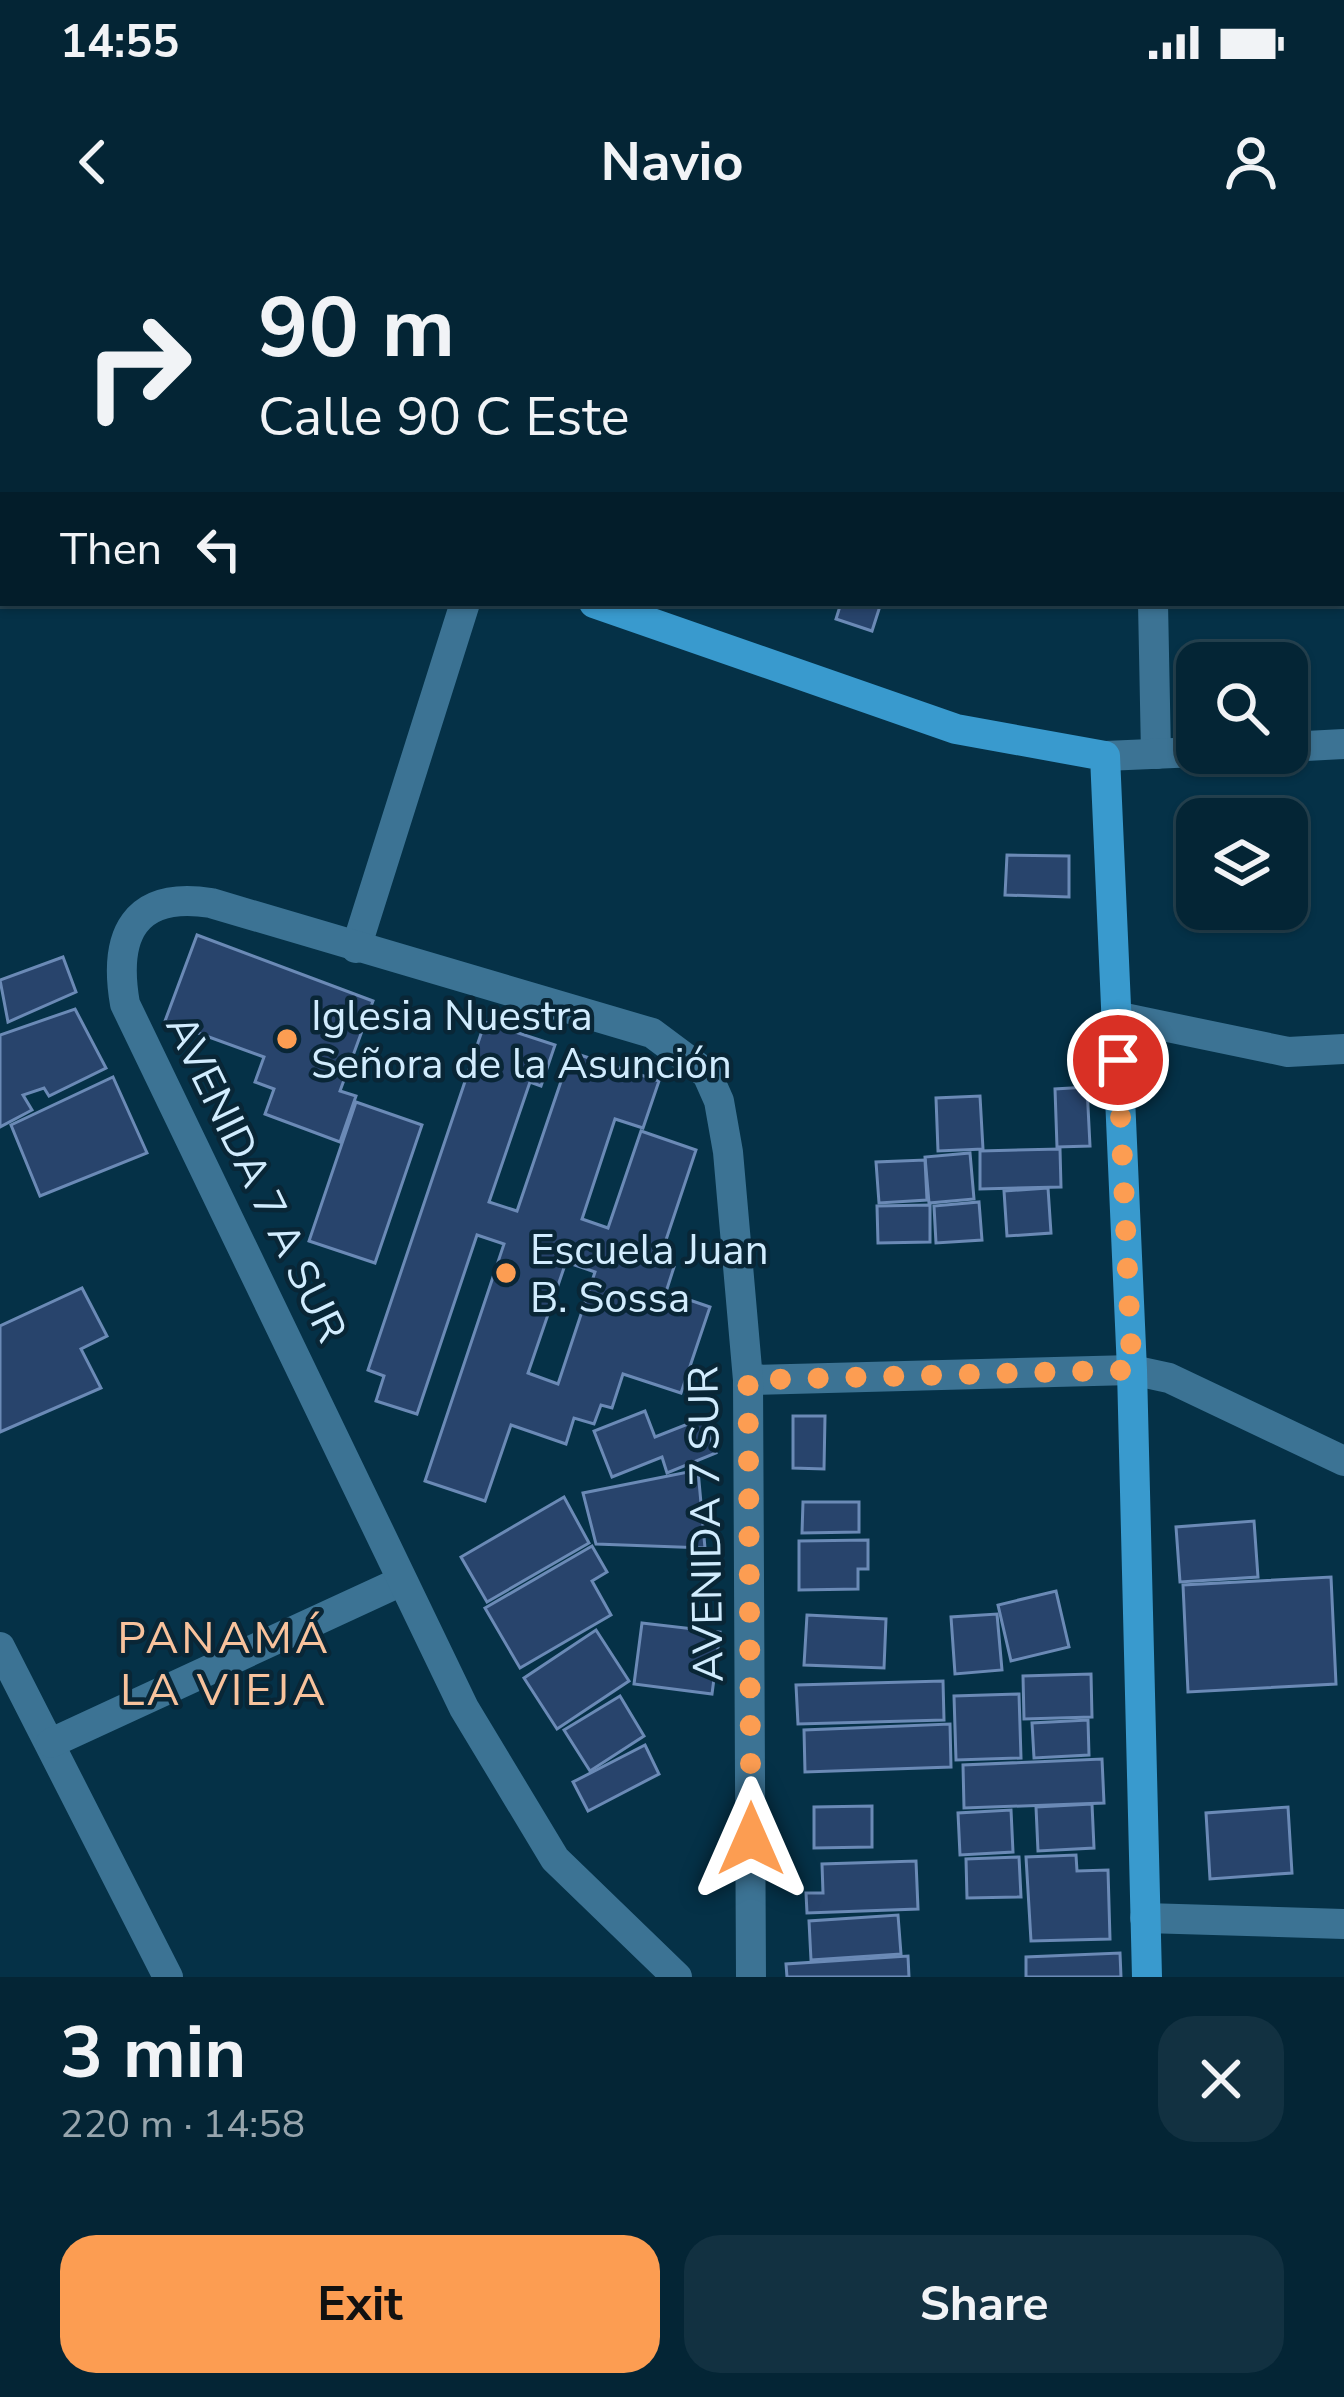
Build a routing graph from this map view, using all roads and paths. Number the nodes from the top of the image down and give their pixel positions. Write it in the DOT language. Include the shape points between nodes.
graph roads {
  1 [pos="464,606"];
  2 [pos="603,606"];
  3 [pos="1154,606"];
  4 [pos="1344,744"];
  5 [pos="1308,746"];
  6 [pos="1176,753"];
  7 [pos="1156,754"];
  8 [pos="1105,756"];
  9 [pos="356,948"];
  10 [pos="1115,1016"];
  11 [pos="1344,1049"];
  12 [pos="707,1075"];
  13 [pos="1132,1370"];
  14 [pos="748,1380"];
  15 [pos="1344,1461"];
  16 [pos="401,1581"];
  17 [pos="0,1647"];
  18 [pos="51,1743"];
  19 [pos="1145,1918"];
  20 [pos="1344,1924"];
  21 [pos="168,1977"];
  22 [pos="676,1977"];
  23 [pos="752,1977"];
  24 [pos="1147,1977"];
  1 -- 9 [label="street"];
  2 -- 8 [label="street" via="956,729"];
  3 -- 7 [label="street"];
  4 -- 5 [label="street"];
  6 -- 7 [label="street"];
  7 -- 8 [label="street"];
  8 -- 10 [label="street"];
  9 -- 12 [label="street, AVENIDA 7 A SUR" via="652,1033"];
  9 -- 16 [label="street, AVENIDA 7 A SUR" via="178,898 128,931 119,973 125,1004"];
  10 -- 11 [label="street" via="1288,1052"];
  10 -- 13 [label="street"];
  12 -- 14 [label="street, AVENIDA 7 SUR" via="728,1152"];
  13 -- 14 [label="street"];
  13 -- 15 [label="street" via="1169,1378"];
  13 -- 19 [label="street"];
  14 -- 23 [label="street, AVENIDA 7 SUR"];
  16 -- 18 [label="street"];
  16 -- 22 [label="street, AVENIDA 7 A SUR" via="464,1708 555,1859"];
  17 -- 18 [label="street"];
  18 -- 21 [label="street"];
  19 -- 20 [label="street"];
  19 -- 24 [label="street"];
}
